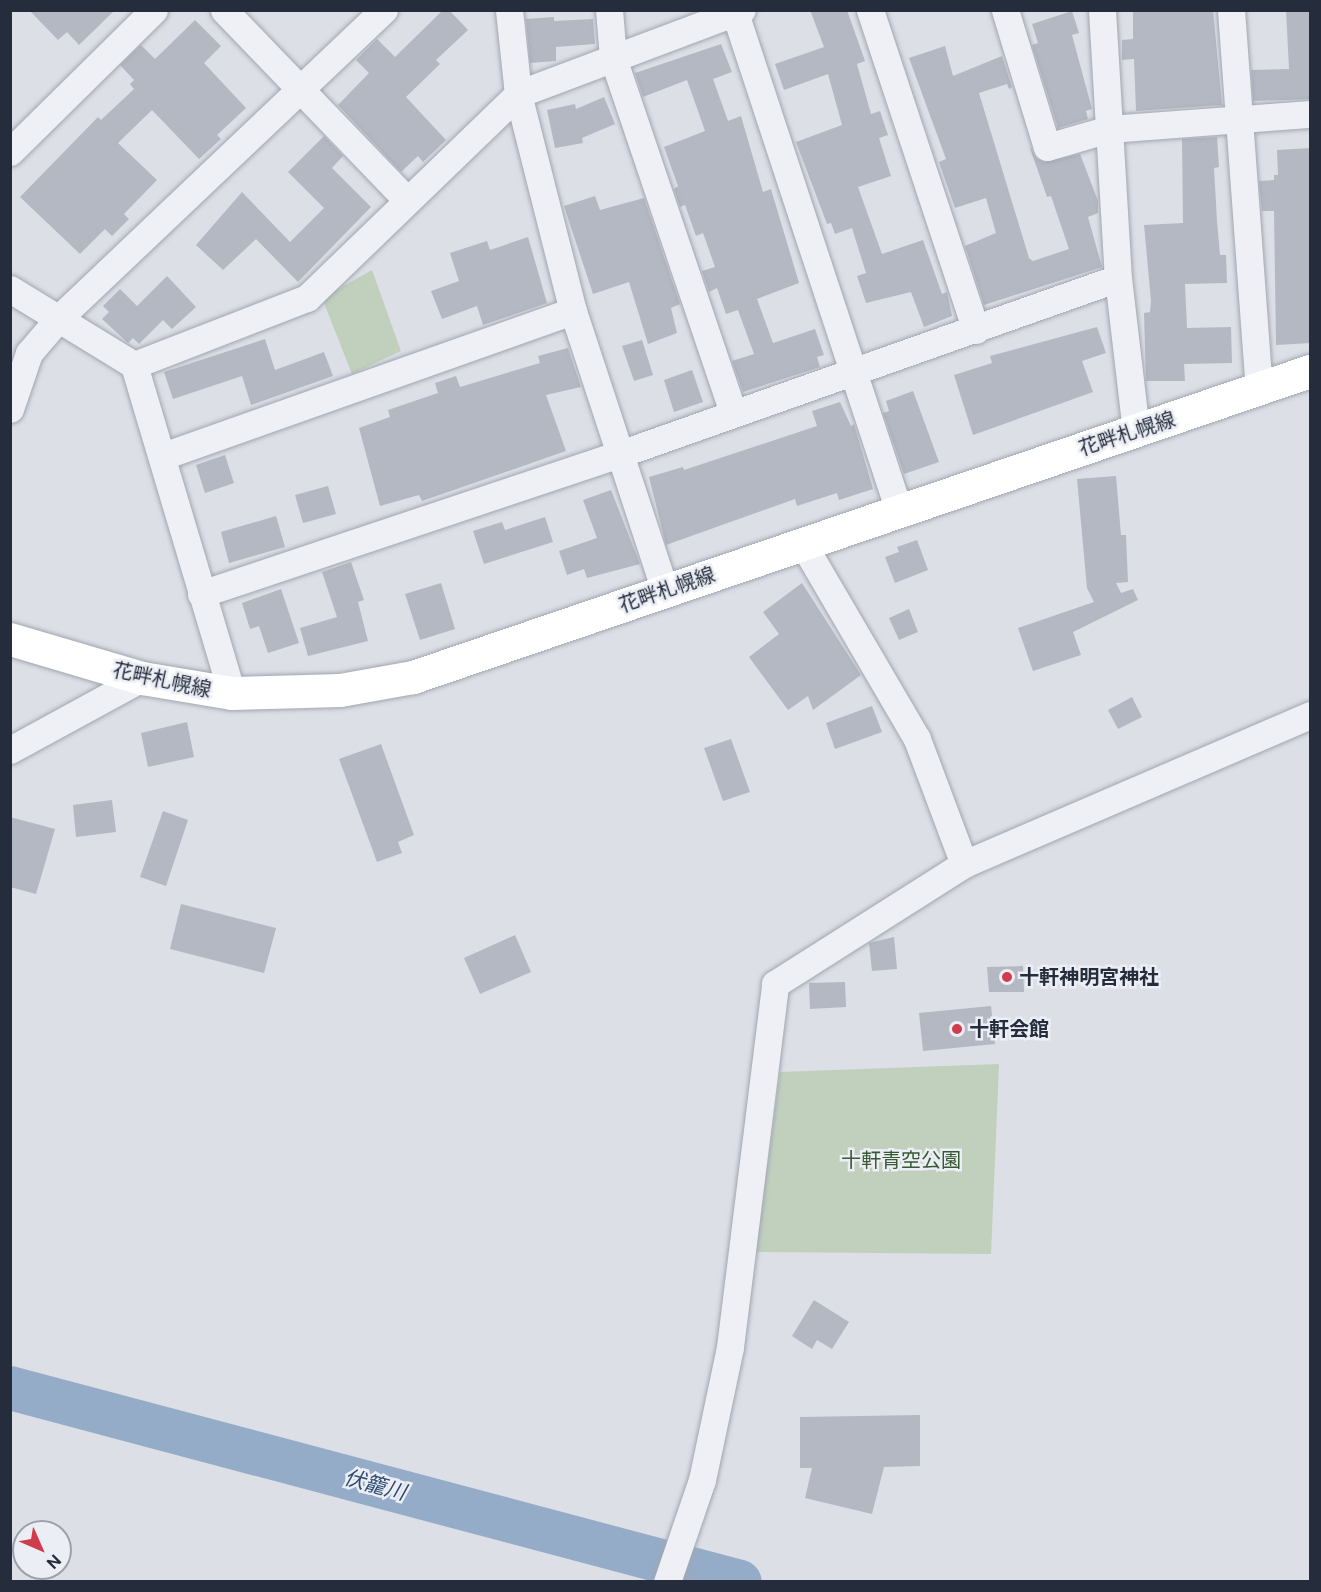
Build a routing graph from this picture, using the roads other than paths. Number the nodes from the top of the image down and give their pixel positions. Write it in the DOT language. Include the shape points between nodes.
graph roads {
  1 [pos="154,10"];
  2 [pos="225,10"];
  3 [pos="384,10"];
  4 [pos="509,10"];
  5 [pos="609,10"];
  6 [pos="870,10"];
  7 [pos="1005,10"];
  8 [pos="1102,10"];
  9 [pos="1231,10"];
  10 [pos="737,12"];
  11 [pos="613,58"];
  12 [pos="301,90"];
  13 [pos="519,94"];
  14 [pos="1311,114"];
  15 [pos="1238,120"];
  16 [pos="1109,129"];
  17 [pos="10,152"];
  18 [pos="405,199"];
  19 [pos="1119,278"];
  20 [pos="10,289"];
  21 [pos="573,311"];
  22 [pos="60,318"];
  23 [pos="976,330"];
  24 [pos="134,365"];
  25 [pos="855,370"];
  26 [pos="1311,372"];
  27 [pos="1259,389"];
  28 [pos="10,409"];
  29 [pos="733,413"];
  30 [pos="1136,432"];
  31 [pos="620,454"];
  32 [pos="163,456"];
  33 [pos="899,511"];
  34 [pos="803,544"];
  35 [pos="665,591"];
  36 [pos="201,594"];
  37 [pos="10,639"];
  38 [pos="142,678"];
  39 [pos="232,693"];
  40 [pos="1311,715"];
  41 [pos="10,750"];
  42 [pos="964,864"];
  43 [pos="667,1581"];
  1 -- 17 [label="street"];
  2 -- 12 [label="street"];
  3 -- 12 [label="street"];
  4 -- 13 [label="street"];
  5 -- 11 [label="street"];
  6 -- 23 [label="street"];
  7 -- 16 [label="street" via="1047,147"];
  8 -- 16 [label="street"];
  9 -- 15 [label="street"];
  10 -- 11 [label="street"];
  10 -- 25 [label="street"];
  11 -- 13 [label="street"];
  11 -- 29 [label="street"];
  12 -- 18 [label="street"];
  12 -- 22 [label="street"];
  13 -- 18 [label="street"];
  13 -- 21 [label="street"];
  14 -- 15 [label="street"];
  15 -- 16 [label="street"];
  15 -- 27 [label="street"];
  16 -- 19 [label="street"];
  18 -- 24 [label="street" via="306,298"];
  19 -- 23 [label="street"];
  19 -- 30 [label="street"];
  20 -- 22 [label="street"];
  21 -- 31 [label="street"];
  21 -- 32 [label="street"];
  22 -- 24 [label="street"];
  22 -- 28 [label="street" via="29,352"];
  23 -- 25 [label="street"];
  24 -- 32 [label="street"];
  25 -- 29 [label="street"];
  25 -- 33 [label="street"];
  26 -- 27 [label="main road, 花畔札幌線"];
  27 -- 30 [label="main road, 花畔札幌線"];
  29 -- 31 [label="street"];
  30 -- 33 [label="main road, 花畔札幌線"];
  31 -- 35 [label="street"];
  31 -- 36 [label="street"];
  32 -- 36 [label="street"];
  33 -- 34 [label="main road, 花畔札幌線"];
  34 -- 35 [label="main road, 花畔札幌線"];
  34 -- 42 [label="street" via="917,739"];
  35 -- 39 [label="main road, 花畔札幌線" via="413,677 340,690"];
  36 -- 39 [label="street"];
  37 -- 38 [label="main road, 花畔札幌線"];
  38 -- 39 [label="main road, 花畔札幌線"];
  38 -- 41 [label="street"];
  40 -- 42 [label="street"];
  42 -- 43 [label="street" via="775,984 730,1347 695,1500"];
}
